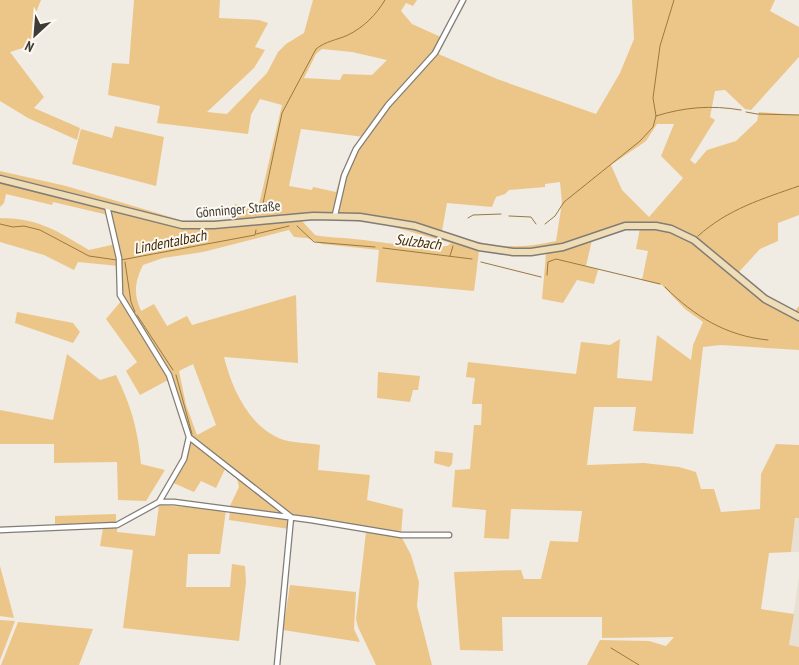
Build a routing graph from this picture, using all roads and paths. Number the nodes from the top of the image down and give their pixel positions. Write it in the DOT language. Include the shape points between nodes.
graph roads {
  1 [pos="463,0"];
  2 [pos="0,179"];
  3 [pos="107,204"];
  4 [pos="335,215"];
  5 [pos="799,317"];
  6 [pos="189,437"];
  7 [pos="159,502"];
  8 [pos="291,517"];
  9 [pos="0,530"];
  10 [pos="449,535"];
  11 [pos="277,665"];
  1 -- 4 [label="street" via="428,63 388,105 356,149 344,176"];
  2 -- 3 [label="street, Gönninger Straße"];
  3 -- 4 [label="street, Gönninger Straße" via="168,222 195,226"];
  3 -- 6 [label="street" via="119,258 120,295 169,375"];
  4 -- 5 [label="street, Gönninger Straße" via="414,226 479,248 531,252 563,247 625,226 671,229 694,240 765,299"];
  6 -- 7 [label="street" via="184,459"];
  6 -- 8 [label="street"];
  7 -- 8 [label="street"];
  7 -- 9 [label="street" via="117,525"];
  8 -- 10 [label="street" via="401,534"];
  8 -- 11 [label="street"];
}
